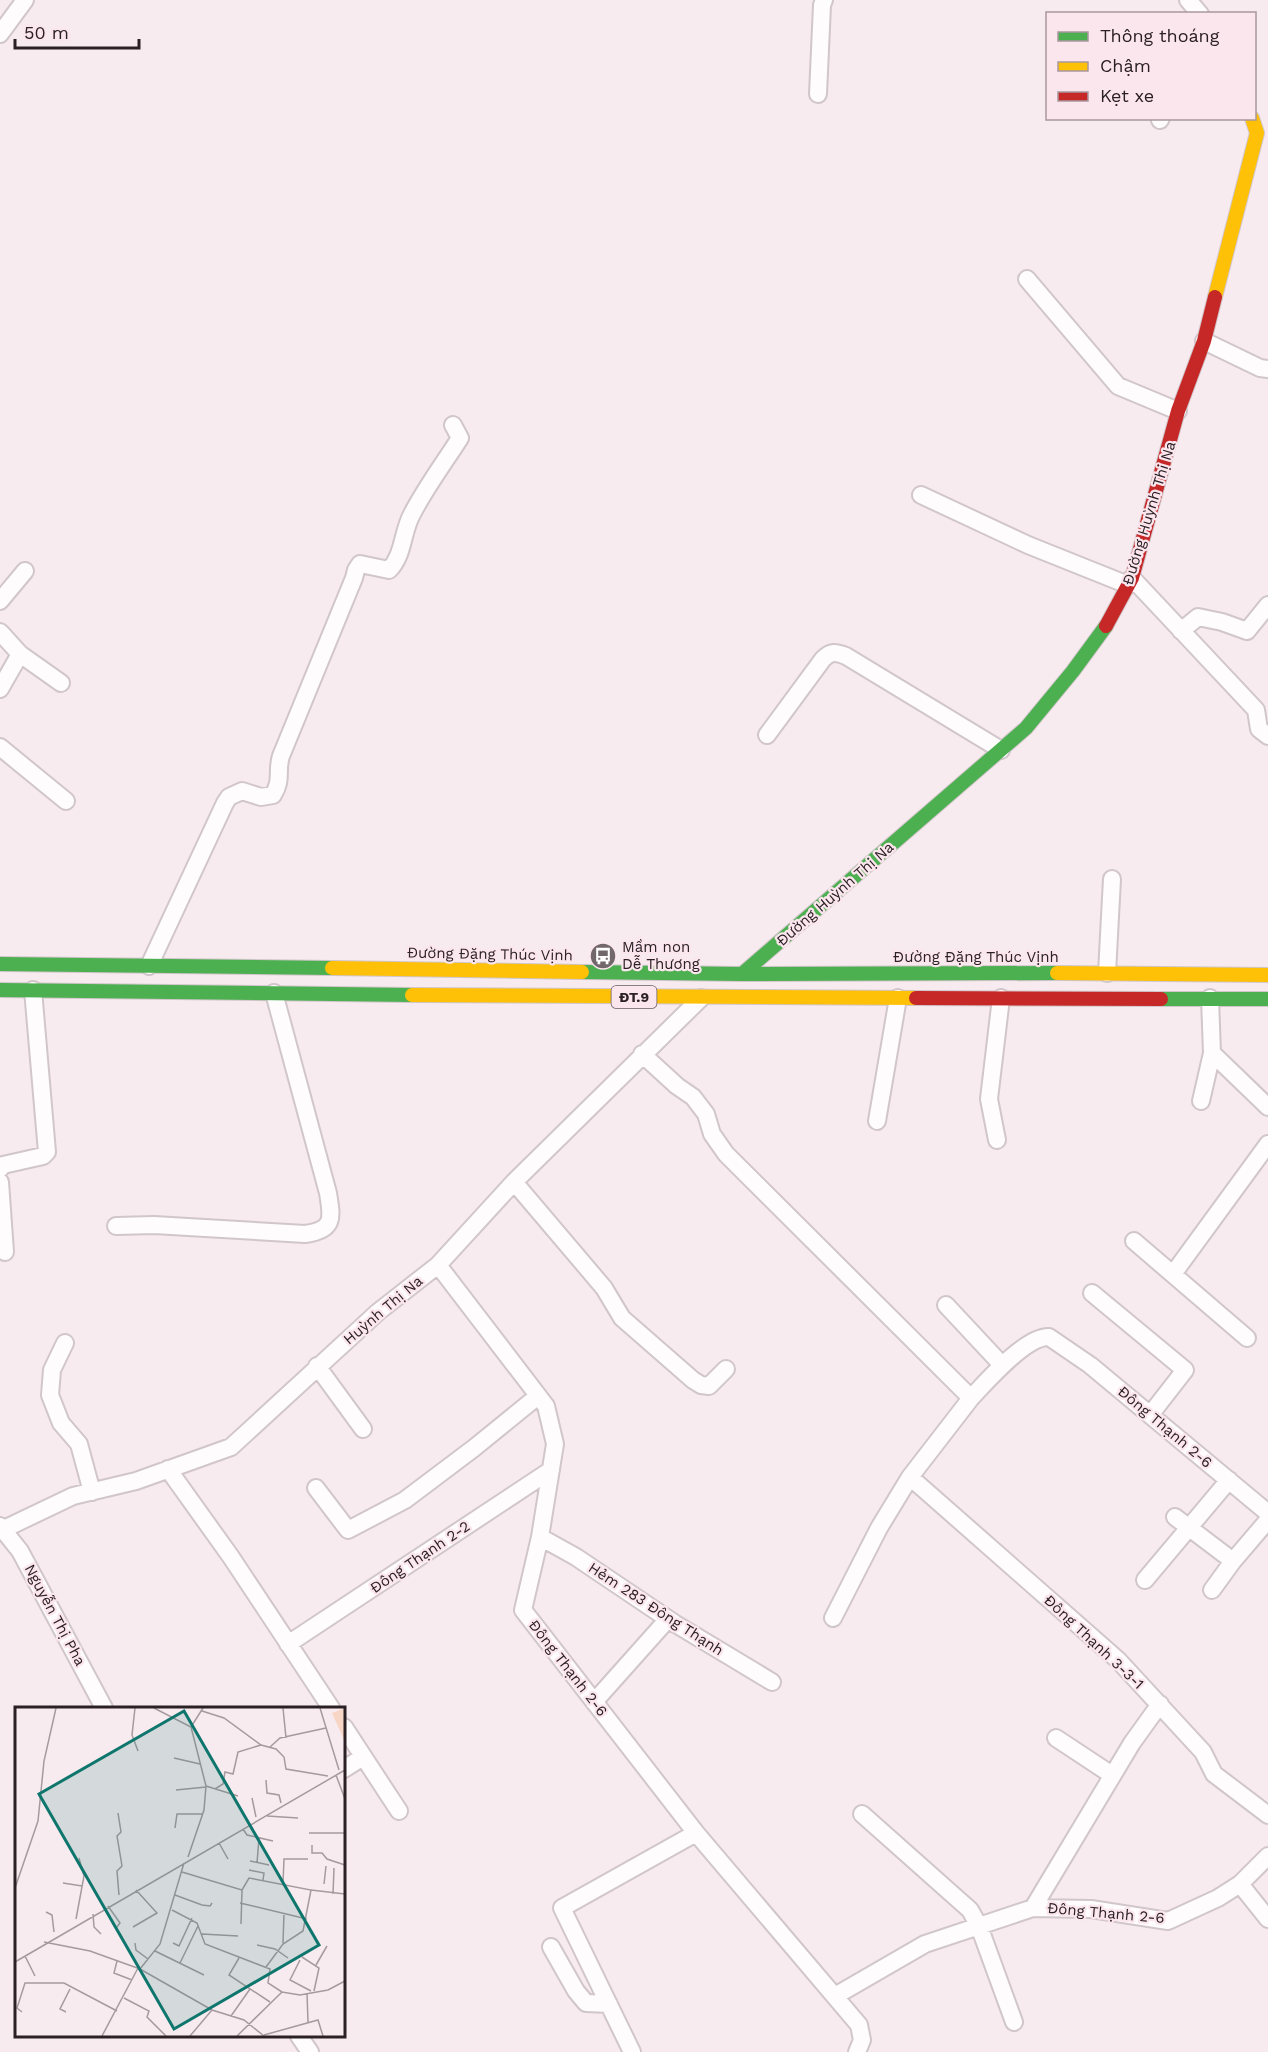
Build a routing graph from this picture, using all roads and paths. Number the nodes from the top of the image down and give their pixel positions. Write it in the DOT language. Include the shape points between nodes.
graph roads {
  1 [pos="25,0"];
  2 [pos="824,0"];
  3 [pos="1188,0"];
  4 [pos="1198,12"];
  5 [pos="0,34"];
  6 [pos="818,94"];
  7 [pos="1259,127"];
  8 [pos="1027,279"];
  9 [pos="1204,341"];
  10 [pos="1268,369"];
  11 [pos="1179,411"];
  12 [pos="453,425"];
  13 [pos="921,495"];
  14 [pos="25,571"];
  15 [pos="1130,582"];
  16 [pos="0,601"];
  17 [pos="1268,605"];
  18 [pos="1181,631"];
  19 [pos="0,632"];
  20 [pos="20,654"];
  21 [pos="61,683"];
  22 [pos="0,689"];
  23 [pos="767,735"];
  24 [pos="1268,736"];
  25 [pos="0,747"];
  26 [pos="1001,750"];
  27 [pos="66,801"];
  28 [pos="1112,879"];
  29 [pos="0,964"];
  30 [pos="149,966"];
  31 [pos="1107,973"];
  32 [pos="742,974"];
  33 [pos="1268,975"];
  34 [pos="0,990"];
  35 [pos="33,990"];
  36 [pos="274,993"];
  37 [pos="701,998"];
  38 [pos="898,998"];
  39 [pos="1001,998"];
  40 [pos="1210,998"];
  41 [pos="1268,999"];
  42 [pos="1212,1053"];
  43 [pos="642,1054"];
  44 [pos="1201,1101"];
  45 [pos="1268,1107"];
  46 [pos="876,1121"];
  47 [pos="997,1140"];
  48 [pos="1268,1144"];
  49 [pos="0,1169"];
  50 [pos="0,1182"];
  51 [pos="514,1182"];
  52 [pos="116,1226"];
  53 [pos="1134,1241"];
  54 [pos="5,1252"];
  55 [pos="438,1265"];
  56 [pos="1173,1274"];
  57 [pos="1092,1293"];
  58 [pos="946,1305"];
  59 [pos="1247,1338"];
  60 [pos="65,1343"];
  61 [pos="1002,1365"];
  62 [pos="317,1366"];
  63 [pos="726,1369"];
  64 [pos="538,1396"];
  65 [pos="972,1398"];
  66 [pos="1150,1415"];
  67 [pos="363,1429"];
  68 [pos="168,1469"];
  69 [pos="551,1470"];
  70 [pos="910,1477"];
  71 [pos="1228,1480"];
  72 [pos="316,1488"];
  73 [pos="92,1492"];
  74 [pos="1267,1511"];
  75 [pos="1175,1517"];
  76 [pos="2,1528"];
  77 [pos="1189,1528"];
  78 [pos="540,1537"];
  79 [pos="1233,1561"];
  80 [pos="1145,1580"];
  81 [pos="1212,1590"];
  82 [pos="833,1618"];
  83 [pos="668,1619"];
  84 [pos="288,1644"];
  85 [pos="772,1682"];
  86 [pos="594,1702"];
  87 [pos="1160,1704"];
  88 [pos="103,1707"];
  89 [pos="330,1707"];
  90 [pos="345,1729"];
  91 [pos="1056,1738"];
  92 [pos="363,1757"];
  93 [pos="345,1769"];
  94 [pos="1112,1775"];
  95 [pos="399,1811"];
  96 [pos="862,1815"];
  97 [pos="1268,1815"];
  98 [pos="696,1833"];
  99 [pos="1268,1856"];
  100 [pos="1240,1884"];
  101 [pos="1033,1908"];
  102 [pos="1268,1919"];
  103 [pos="979,1926"];
  104 [pos="551,1947"];
  105 [pos="835,1996"];
  106 [pos="609,2004"];
  107 [pos="1014,2022"];
  108 [pos="300,2037"];
  109 [pos="310,2052"];
  110 [pos="632,2052"];
  111 [pos="856,2052"];
  1 -- 5 [label="street"];
  2 -- 6 [label="street"];
  3 -- 4 [label="street"];
  7 -- 9 [label="main road, Đường Huỳnh Thị Na"];
  8 -- 11 [label="street" via="1118,386"];
  9 -- 10 [label="street"];
  9 -- 11 [label="main road, Đường Huỳnh Thị Na"];
  11 -- 15 [label="main road, Đường Huỳnh Thị Na"];
  12 -- 30 [label="street" via="460,438 410,516 396,563 389,570 360,564 356,570 281,756 280,776 273,795 261,797 242,791 229,797"];
  13 -- 15 [label="street" via="1028,545"];
  14 -- 16 [label="street"];
  15 -- 18 [label="street"];
  15 -- 26 [label="main road, Đường Huỳnh Thị Na" via="1107,625 1073,671 1026,728"];
  17 -- 18 [label="street" via="1247,631 1198,617"];
  18 -- 24 [label="street" via="1256,710 1259,729"];
  19 -- 20 [label="street"];
  20 -- 21 [label="street"];
  20 -- 22 [label="street"];
  23 -- 26 [label="street" via="823,658 837,652"];
  25 -- 27 [label="street"];
  26 -- 32 [label="main road, Đường Huỳnh Thị Na"];
  28 -- 31 [label="street"];
  29 -- 30 [label="main road, Đường Đặng Thúc Vịnh / ĐT.9"];
  30 -- 32 [label="main road, Đường Đặng Thúc Vịnh / ĐT.9"];
  31 -- 32 [label="main road, Đường Đặng Thúc Vịnh / ĐT.9"];
  31 -- 33 [label="main road, Đường Đặng Thúc Vịnh / ĐT.9"];
  34 -- 35 [label="main road, ĐT.9"];
  35 -- 36 [label="main road, ĐT.9"];
  35 -- 49 [label="street" via="46,1152"];
  36 -- 37 [label="main road, ĐT.9"];
  36 -- 52 [label="street" via="328,1192 328,1224 320,1232 305,1234"];
  37 -- 38 [label="main road, ĐT.9"];
  37 -- 43 [label="street, Huỳnh Thị Na"];
  38 -- 39 [label="main road, ĐT.9"];
  38 -- 46 [label="street"];
  39 -- 40 [label="main road, ĐT.9"];
  39 -- 47 [label="street" via="989,1099"];
  40 -- 41 [label="main road, ĐT.9"];
  40 -- 42 [label="street"];
  42 -- 44 [label="street"];
  42 -- 45 [label="street"];
  43 -- 51 [label="street, Huỳnh Thị Na"];
  43 -- 65 [label="street" via="693,1098 706,1114 712,1134 726,1154"];
  48 -- 56 [label="street"];
  50 -- 54 [label="street"];
  51 -- 55 [label="street, Huỳnh Thị Na"];
  51 -- 63 [label="street" via="604,1288 622,1318 654,1347 701,1385 709,1386"];
  53 -- 56 [label="street"];
  55 -- 62 [label="street, Huỳnh Thị Na"];
  55 -- 64 [label="street, Đông Thạnh 2-6"];
  56 -- 59 [label="street"];
  57 -- 66 [label="street" via="1185,1370"];
  58 -- 61 [label="street"];
  60 -- 73 [label="street" via="52,1370 50,1395 61,1424 79,1444"];
  61 -- 65 [label="street"];
  61 -- 66 [label="street, Đông Thạnh 2-6" via="1042,1336 1049,1336"];
  62 -- 67 [label="street"];
  62 -- 68 [label="street, Huỳnh Thị Na" via="231,1447"];
  64 -- 69 [label="street, Đông Thạnh 2-6" via="546,1406 555,1444"];
  64 -- 72 [label="street" via="405,1500 348,1530"];
  65 -- 70 [label="street"];
  66 -- 71 [label="street, Đông Thạnh 2-6"];
  68 -- 73 [label="street, Huỳnh Thị Na"];
  68 -- 84 [label="street"];
  69 -- 78 [label="street, Đông Thạnh 2-6"];
  69 -- 84 [label="street, Đông Thạnh 2-2"];
  70 -- 82 [label="street"];
  70 -- 87 [label="street, Đông Thạnh 3-3-1" via="1118,1660"];
  71 -- 74 [label="street, Đông Thạnh 2-6"];
  71 -- 77 [label="street"];
  73 -- 76 [label="street, Huỳnh Thị Na" via="73,1496"];
  74 -- 79 [label="street"];
  75 -- 77 [label="street"];
  76 -- 88 [label="street, Nguyễn Thị Pha" via="20,1551"];
  77 -- 79 [label="street"];
  77 -- 80 [label="street"];
  78 -- 83 [label="street, Hẻm 283 Đông Thạnh"];
  78 -- 86 [label="street, Đông Thạnh 2-6" via="523,1610"];
  79 -- 81 [label="street"];
  83 -- 85 [label="street, Hẻm 283 Đông Thạnh"];
  83 -- 86 [label="street"];
  84 -- 89 [label="street"];
  86 -- 98 [label="street, Đông Thạnh 2-6"];
  87 -- 94 [label="street"];
  87 -- 97 [label="street, Đông Thạnh 3-3-1" via="1203,1752 1215,1774"];
  90 -- 92 [label="street"];
  91 -- 94 [label="street"];
  92 -- 93 [label="street"];
  92 -- 95 [label="street"];
  94 -- 101 [label="street"];
  96 -- 103 [label="street" via="970,1910"];
  98 -- 105 [label="street, Đông Thạnh 2-6"];
  98 -- 106 [label="street" via="562,1908"];
  99 -- 100 [label="street, Đông Thạnh 2-6"];
  100 -- 101 [label="street, Đông Thạnh 2-6" via="1168,1921 1091,1909"];
  100 -- 102 [label="street"];
  101 -- 103 [label="street, Đông Thạnh 2-6"];
  103 -- 105 [label="street, Đông Thạnh 2-6" via="925,1944"];
  103 -- 107 [label="street"];
  104 -- 106 [label="street" via="586,2003"];
  105 -- 111 [label="street, Đông Thạnh 2-6" via="859,2025 862,2040"];
  106 -- 110 [label="street"];
  108 -- 109 [label="street"];
}
